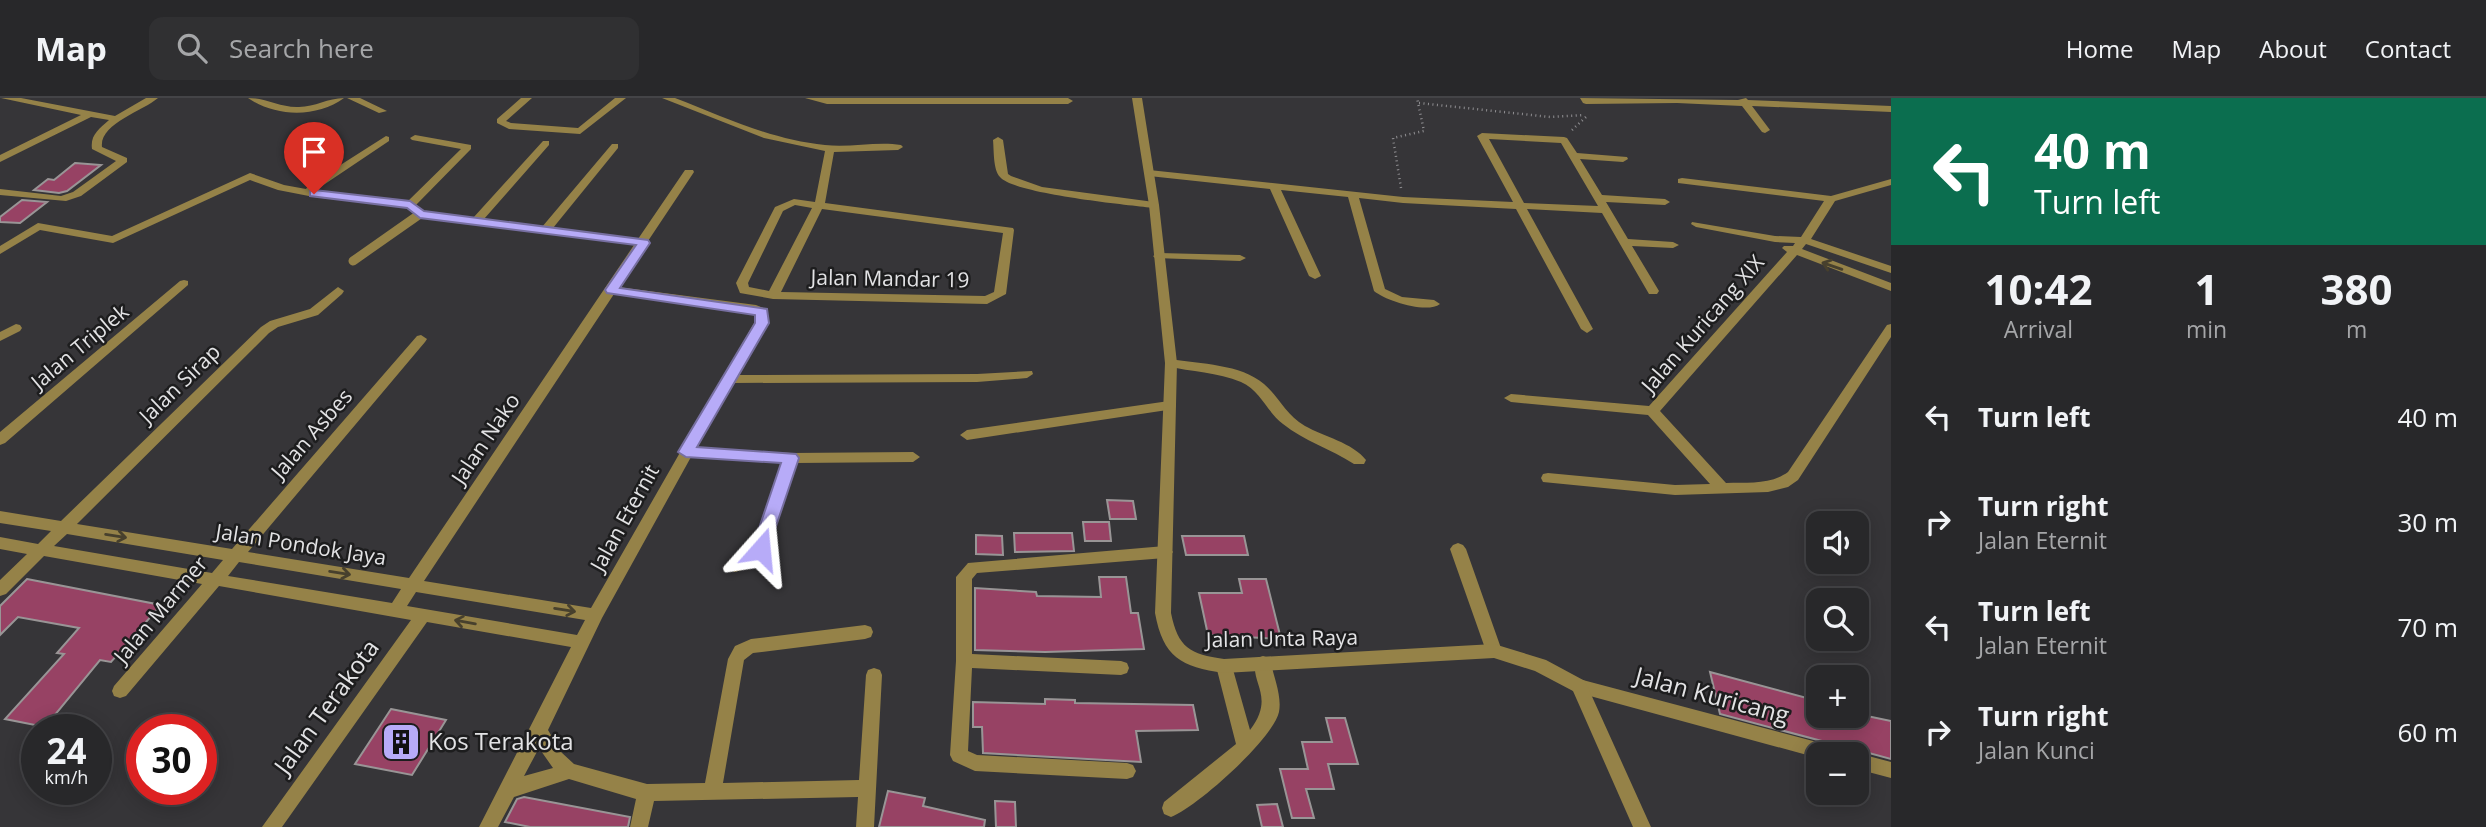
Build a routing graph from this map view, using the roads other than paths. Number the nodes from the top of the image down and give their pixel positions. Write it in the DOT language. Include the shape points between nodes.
graph roads {
  1 [pos="6,98"];
  2 [pos="153,98"];
  3 [pos="253,98"];
  4 [pos="339,98"];
  5 [pos="352,98"];
  6 [pos="527,98"];
  7 [pos="621,98"];
  8 [pos="667,98"];
  9 [pos="810,98"];
  10 [pos="1137,98"];
  11 [pos="1829,98"];
  12 [pos="916,99"];
  13 [pos="1586,99"];
  14 [pos="1743,100"];
  15 [pos="1068,101"];
  16 [pos="1838,108"];
  17 [pos="1891,110"];
  18 [pos="382,111"];
  19 [pos="87,116"];
  20 [pos="116,119"];
  21 [pos="1765,130"];
  22 [pos="415,138"];
  23 [pos="386,139"];
  24 [pos="998,140"];
  25 [pos="546,143"];
  26 [pos="615,146"];
  27 [pos="898,147"];
  28 [pos="830,149"];
  29 [pos="1573,156"];
  30 [pos="0,159"];
  31 [pos="1623,159"];
  32 [pos="689,172"];
  33 [pos="1149,173"];
  34 [pos="1682,181"];
  35 [pos="1891,182"];
  36 [pos="1274,187"];
  37 [pos="0,192"];
  38 [pos="314,194"];
  39 [pos="1352,194"];
  40 [pos="1598,198"];
  41 [pos="1831,199"];
  42 [pos="1665,202"];
  43 [pos="820,204"];
  44 [pos="410,205"];
  45 [pos="1154,205"];
  46 [pos="1518,206"];
  47 [pos="1605,210"];
  48 [pos="420,214"];
  49 [pos="477,220"];
  50 [pos="1696,224"];
  51 [pos="546,229"];
  52 [pos="1775,239"];
  53 [pos="1804,240"];
  54 [pos="1625,242"];
  55 [pos="644,243"];
  56 [pos="1673,245"];
  57 [pos="0,251"];
  58 [pos="1792,252"];
  59 [pos="1159,256"];
  60 [pos="1240,258"];
  61 [pos="353,261"];
  62 [pos="1891,270"];
  63 [pos="1315,275"];
  64 [pos="184,283"];
  65 [pos="1891,287"];
  66 [pos="612,290"];
  67 [pos="338,291"];
  68 [pos="1653,291"];
  69 [pos="773,295"];
  70 [pos="1434,304"];
  71 [pos="16,328"];
  72 [pos="1891,328"];
  73 [pos="1587,329"];
  74 [pos="0,337"];
  75 [pos="421,339"];
  76 [pos="1171,363"];
  77 [pos="1027,374"];
  78 [pos="728,379"];
  79 [pos="1511,398"];
  80 [pos="1169,406"];
  81 [pos="1652,411"];
  82 [pos="968,435"];
  83 [pos="0,440"];
  84 [pos="686,452"];
  85 [pos="913,457"];
  86 [pos="791,458"];
  87 [pos="1359,460"];
  88 [pos="1548,478"];
  89 [pos="1723,489"];
  90 [pos="0,517"];
  91 [pos="64,527"];
  92 [pos="0,543"];
  93 [pos="1458,549"];
  94 [pos="41,550"];
  95 [pos="1165,552"];
  96 [pos="234,555"];
  97 [pos="735,566"];
  98 [pos="214,580"];
  99 [pos="412,585"];
  100 [pos="0,590"];
  101 [pos="395,611"];
  102 [pos="423,615"];
  103 [pos="595,615"];
  104 [pos="865,632"];
  105 [pos="581,642"];
  106 [pos="1494,651"];
  107 [pos="964,661"];
  108 [pos="1263,663"];
  109 [pos="1224,666"];
  110 [pos="1121,668"];
  111 [pos="874,675"];
  112 [pos="1579,686"];
  113 [pos="120,691"];
  114 [pos="539,731"];
  115 [pos="1246,747"];
  116 [pos="1806,747"];
  117 [pos="1869,764"];
  118 [pos="1891,770"];
  119 [pos="569,771"];
  120 [pos="1127,771"];
  121 [pos="866,788"];
  122 [pos="508,790"];
  123 [pos="712,792"];
  124 [pos="648,793"];
  125 [pos="1171,808"];
  126 [pos="271,827"];
  127 [pos="488,827"];
  128 [pos="639,827"];
  129 [pos="865,827"];
  130 [pos="1642,827"];
  1 -- 19 [label="street"];
  2 -- 20 [label="street"];
  3 -- 4 [label="street" via="286,112 300,112"];
  5 -- 18 [label="street"];
  6 -- 7 [label="street" via="500,121 509,126 580,131"];
  8 -- 28 [label="street" via="761,134"];
  9 -- 12 [label="street"];
  10 -- 33 [label="street, Jalan Unta Raya"];
  11 -- 16 [label="street"];
  12 -- 15 [label="street"];
  13 -- 14 [label="street"];
  14 -- 16 [label="street"];
  14 -- 21 [label="street"];
  16 -- 17 [label="street"];
  19 -- 20 [label="street"];
  19 -- 30 [label="street"];
  20 -- 37 [label="street" via="101,132 97,149 123,159 77,194 54,200"];
  22 -- 44 [label="street" via="468,146"];
  23 -- 38 [label="street" via="313,187"];
  24 -- 45 [label="street" via="1007,178 1040,190"];
  25 -- 49 [label="street"];
  26 -- 51 [label="street"];
  27 -- 28 [label="street"];
  28 -- 43 [label="street, Jalan Mandar 19"];
  29 -- 31 [label="street"];
  29 -- 40 [label="street"];
  29 -- 46 [label="street" via="1564,141 1482,136"];
  32 -- 55 [label="street, Jalan Nako"];
  33 -- 36 [label="street"];
  33 -- 45 [label="street, Jalan Unta Raya"];
  34 -- 41 [label="street"];
  35 -- 41 [label="street"];
  36 -- 39 [label="street"];
  36 -- 63 [label="street"];
  38 -- 44 [label="street"];
  38 -- 57 [label="street" via="250,176 113,240 36,227"];
  39 -- 46 [label="street"];
  39 -- 70 [label="street" via="1380,291 1399,300"];
  40 -- 42 [label="street"];
  40 -- 47 [label="street"];
  41 -- 53 [label="street, Jalan Kuricang XIX"];
  43 -- 69 [label="street, Jalan Mandar 19"];
  43 -- 69 [label="street, Jalan Mandar 19" via="794,202 776,213 742,288"];
  43 -- 69 [label="street, Jalan Mandar 19" via="1009,230 1000,295 987,300"];
  44 -- 48 [label="street"];
  45 -- 59 [label="street, Jalan Unta Raya"];
  46 -- 47 [label="street"];
  46 -- 73 [label="street"];
  47 -- 54 [label="street"];
  48 -- 49 [label="street"];
  48 -- 61 [label="lane"];
  49 -- 51 [label="street"];
  50 -- 52 [label="street"];
  51 -- 55 [label="street"];
  52 -- 53 [label="street"];
  52 -- 58 [label="street"];
  53 -- 58 [label="street, Jalan Kuricang XIX"];
  53 -- 62 [label="street"];
  54 -- 56 [label="street"];
  54 -- 68 [label="street"];
  55 -- 66 [label="street, Jalan Nako"];
  65 -- 58 [label="street, one-way"];
  58 -- 81 [label="street, Jalan Kuricang XIX"];
  59 -- 60 [label="street"];
  59 -- 76 [label="street, Jalan Unta Raya"];
  64 -- 83 [label="street, Jalan Triplek"];
  66 -- 78 [label="street, Jalan Eternit" via="762,312 762,323"];
  66 -- 99 [label="street, Jalan Nako"];
  67 -- 91 [label="street, Jalan Sirap" via="314,312 265,330"];
  71 -- 74 [label="street"];
  72 -- 89 [label="street" via="1793,476 1768,487"];
  75 -- 96 [label="street, Jalan Asbes"];
  76 -- 80 [label="street, Jalan Unta Raya"];
  76 -- 87 [label="street" via="1254,383 1283,417"];
  77 -- 78 [label="street"];
  78 -- 84 [label="street, Jalan Eternit"];
  79 -- 81 [label="street, Jalan Kuricang XIX"];
  80 -- 82 [label="street"];
  80 -- 95 [label="street, Jalan Unta Raya"];
  81 -- 89 [label="street"];
  84 -- 86 [label="street"];
  84 -- 103 [label="street, Jalan Eternit"];
  85 -- 86 [label="street"];
  86 -- 97 [label="street" via="761,549"];
  88 -- 89 [label="street" via="1675,490"];
  90 -- 91 [label="street, Jalan Pondok Jaya"];
  91 -- 94 [label="street, Jalan Sirap"];
  91 -- 96 [label="street, Jalan Pondok Jaya, one-way"];
  92 -- 94 [label="street"];
  93 -- 106 [label="street"];
  94 -- 98 [label="street"];
  94 -- 100 [label="street, Jalan Sirap"];
  95 -- 107 [label="street" via="973,567 964,577"];
  95 -- 109 [label="street, Jalan Unta Raya" via="1163,613 1170,642 1180,654 1199,663"];
  96 -- 98 [label="street, Jalan Marmer"];
  96 -- 99 [label="street, Jalan Pondok Jaya, one-way"];
  98 -- 101 [label="street"];
  98 -- 113 [label="street, Jalan Marmer"];
  99 -- 101 [label="street, Jalan Nako"];
  99 -- 103 [label="street, Jalan Pondok Jaya, one-way"];
  101 -- 102 [label="street"];
  105 -- 102 [label="street, one-way"];
  102 -- 126 [label="street, Jalan Terakota"];
  103 -- 105 [label="street, Jalan Eternit"];
  104 -- 123 [label="street" via="741,651"];
  105 -- 114 [label="street, Jalan Eternit"];
  106 -- 108 [label="street, Jalan Unta Raya"];
  106 -- 112 [label="street, Jalan Unta Raya" via="1539,665"];
  107 -- 110 [label="street"];
  107 -- 120 [label="street" via="959,755 966,760"];
  108 -- 109 [label="street, Jalan Unta Raya"];
  108 -- 115 [label="street" via="1270,712"];
  109 -- 115 [label="street"];
  111 -- 121 [label="street"];
  112 -- 116 [label="street, Jalan Kuricang"];
  112 -- 130 [label="street"];
  114 -- 119 [label="street"];
  114 -- 122 [label="street, Jalan Eternit"];
  115 -- 125 [label="street"];
  117 -- 118 [label="street"];
  119 -- 122 [label="street"];
  119 -- 124 [label="street"];
  121 -- 123 [label="street"];
  121 -- 129 [label="street"];
  122 -- 127 [label="street, Jalan Eternit"];
  123 -- 124 [label="street"];
  124 -- 128 [label="street"];
}
